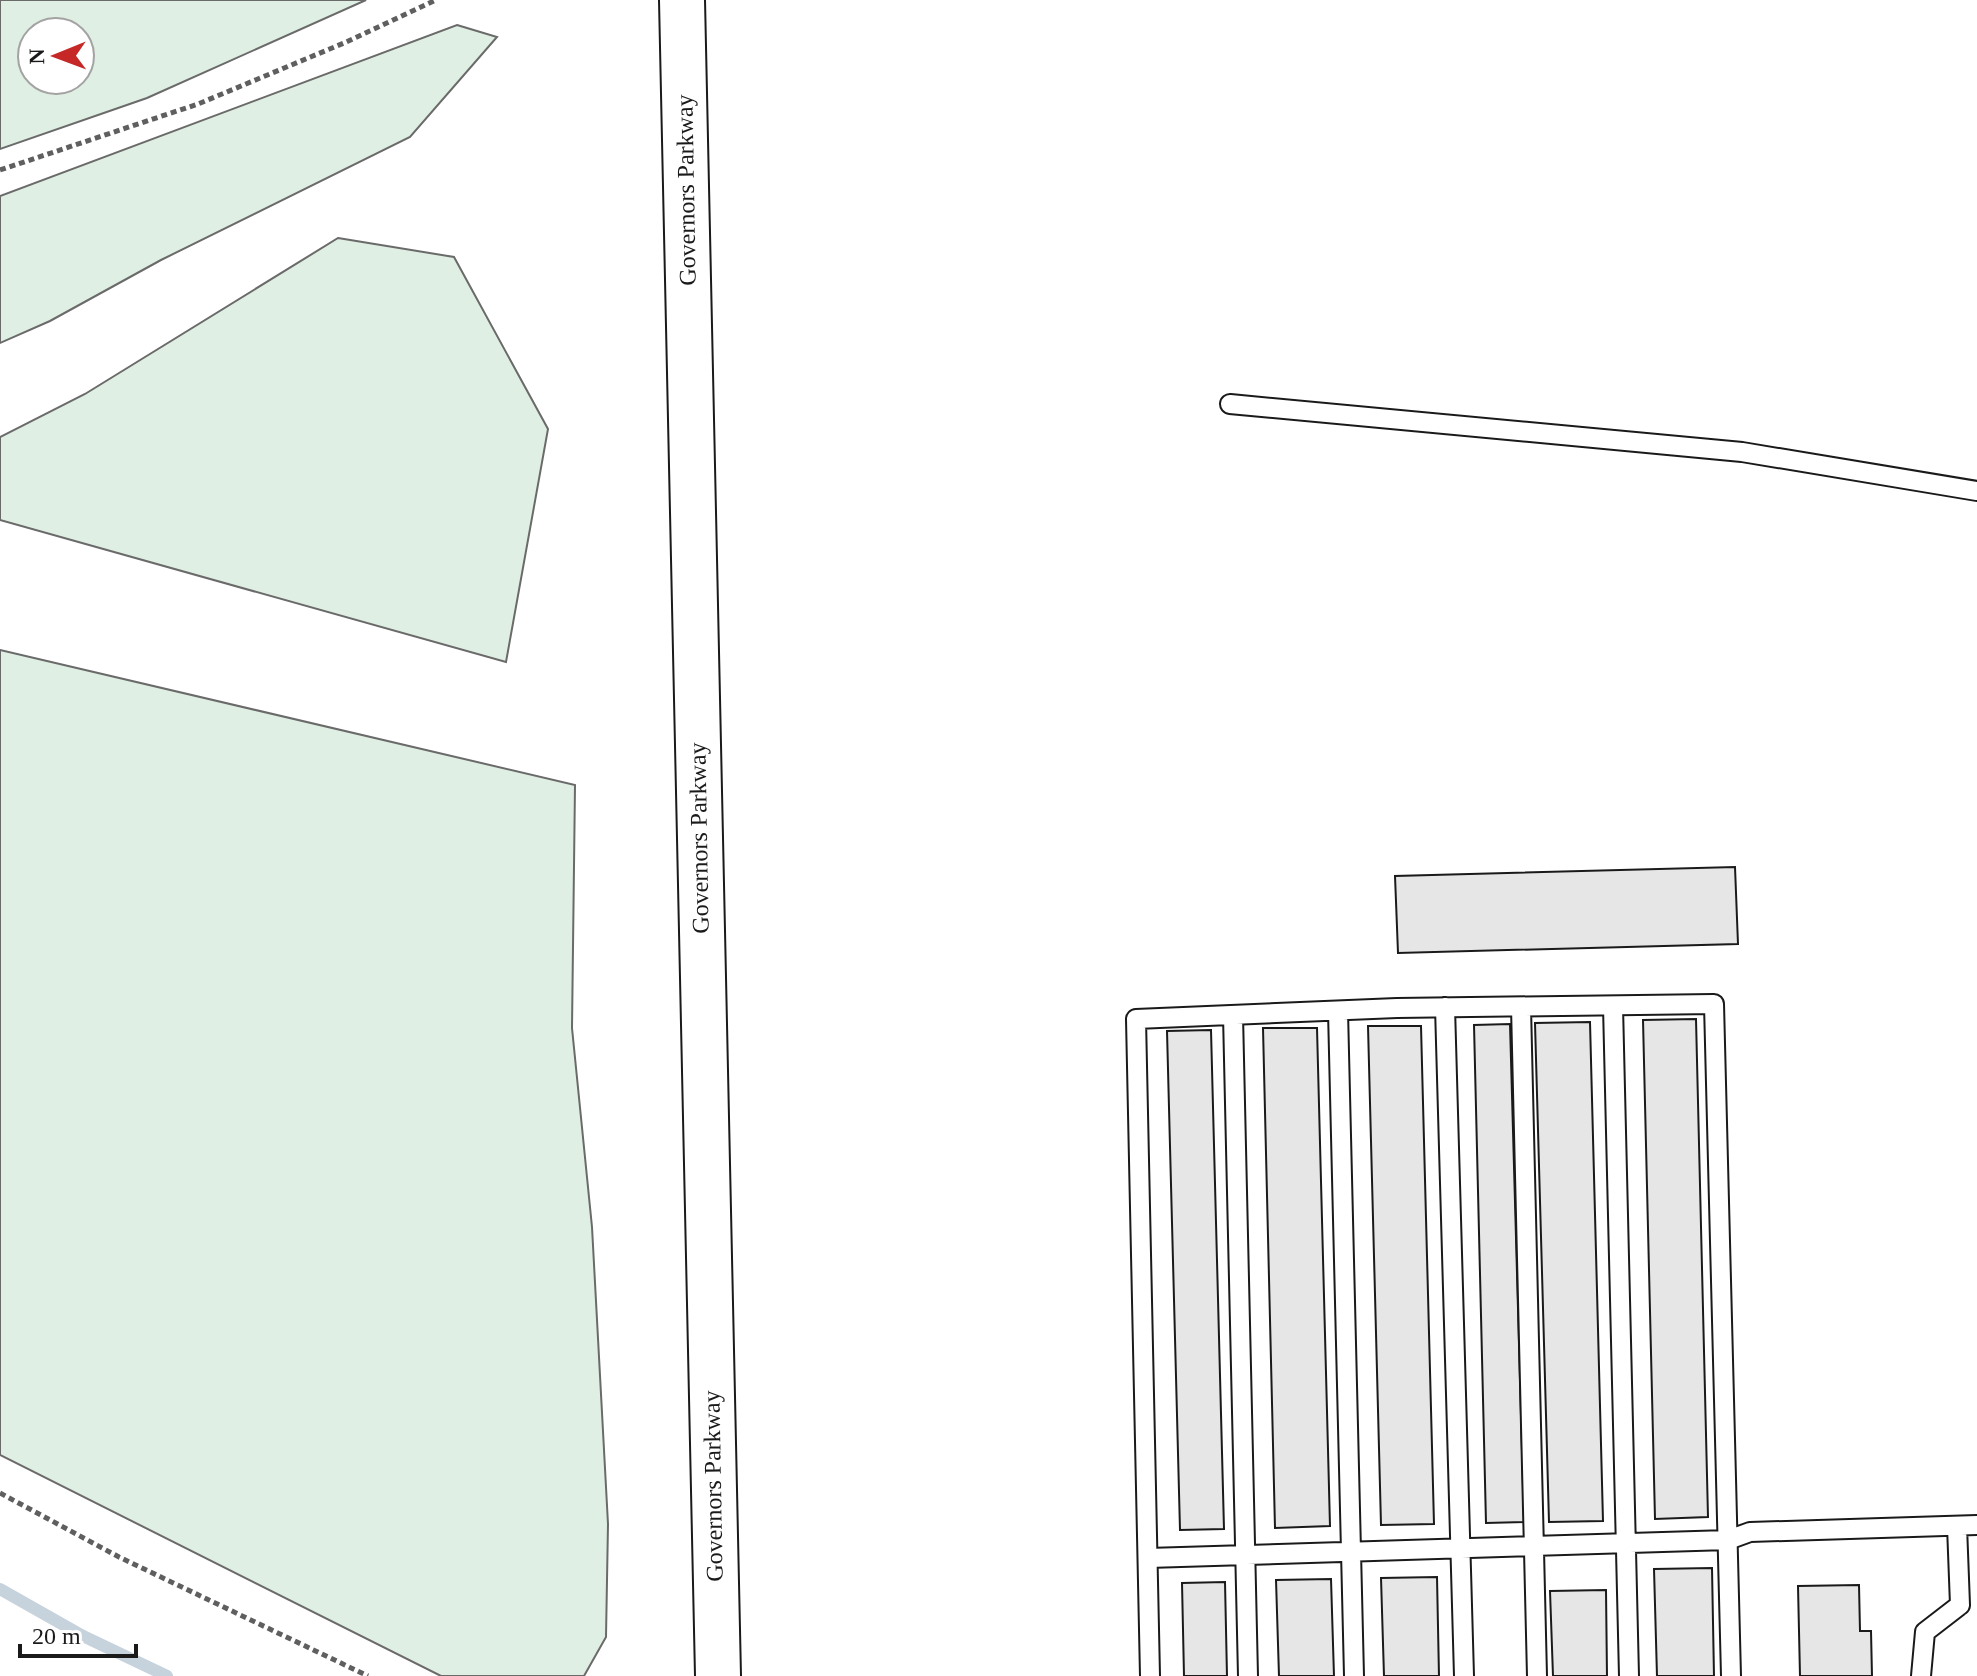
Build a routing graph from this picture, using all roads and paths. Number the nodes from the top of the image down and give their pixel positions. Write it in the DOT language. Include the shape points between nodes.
graph roads {
  1 [pos="436,0"];
  2 [pos="682,0"];
  3 [pos="0,170"];
  4 [pos="1230,404"];
  5 [pos="1977,491"];
  6 [pos="1613,1006"];
  7 [pos="1445,1007"];
  8 [pos="1521,1007"];
  9 [pos="1338,1011"];
  10 [pos="1233,1015"];
  11 [pos="0,1493"];
  12 [pos="1977,1525"];
  13 [pos="1957,1526"];
  14 [pos="1728,1540"];
  15 [pos="1626,1544"];
  16 [pos="1534,1546"];
  17 [pos="1460,1550"];
  18 [pos="1351,1553"];
  19 [pos="1245,1555"];
  20 [pos="1148,1558"];
  21 [pos="1960,1605"];
  22 [pos="1977,1614"];
  23 [pos="368,1676"];
  24 [pos="718,1676"];
  25 [pos="1150,1676"];
  26 [pos="1248,1676"];
  27 [pos="1354,1676"];
  28 [pos="1464,1676"];
  29 [pos="1537,1676"];
  30 [pos="1629,1676"];
  31 [pos="1731,1676"];
  32 [pos="1921,1676"];
  1 -- 3 [label="path" via="198,104"];
  2 -- 24 [label="main road, Governors Parkway"];
  4 -- 5 [label="lane" via="1742,452"];
  6 -- 8 [label="lane"];
  6 -- 14 [label="lane" via="1714,1004"];
  6 -- 15 [label="lane"];
  7 -- 8 [label="lane"];
  7 -- 9 [label="lane"];
  7 -- 17 [label="lane"];
  8 -- 16 [label="lane"];
  9 -- 10 [label="lane"];
  9 -- 18 [label="lane"];
  10 -- 19 [label="lane"];
  10 -- 20 [label="lane" via="1136,1019"];
  11 -- 23 [label="path" via="119,1557"];
  12 -- 13 [label="lane"];
  13 -- 14 [label="lane" via="1750,1532"];
  13 -- 21 [label="lane"];
  14 -- 15 [label="lane"];
  14 -- 31 [label="lane"];
  15 -- 16 [label="lane"];
  15 -- 30 [label="lane"];
  16 -- 17 [label="lane"];
  16 -- 29 [label="lane"];
  17 -- 18 [label="lane"];
  17 -- 28 [label="lane"];
  18 -- 19 [label="lane"];
  18 -- 27 [label="lane"];
  19 -- 20 [label="lane"];
  19 -- 26 [label="lane"];
  20 -- 25 [label="lane"];
  21 -- 22 [label="lane"];
  21 -- 32 [label="lane" via="1925,1632"];
}
